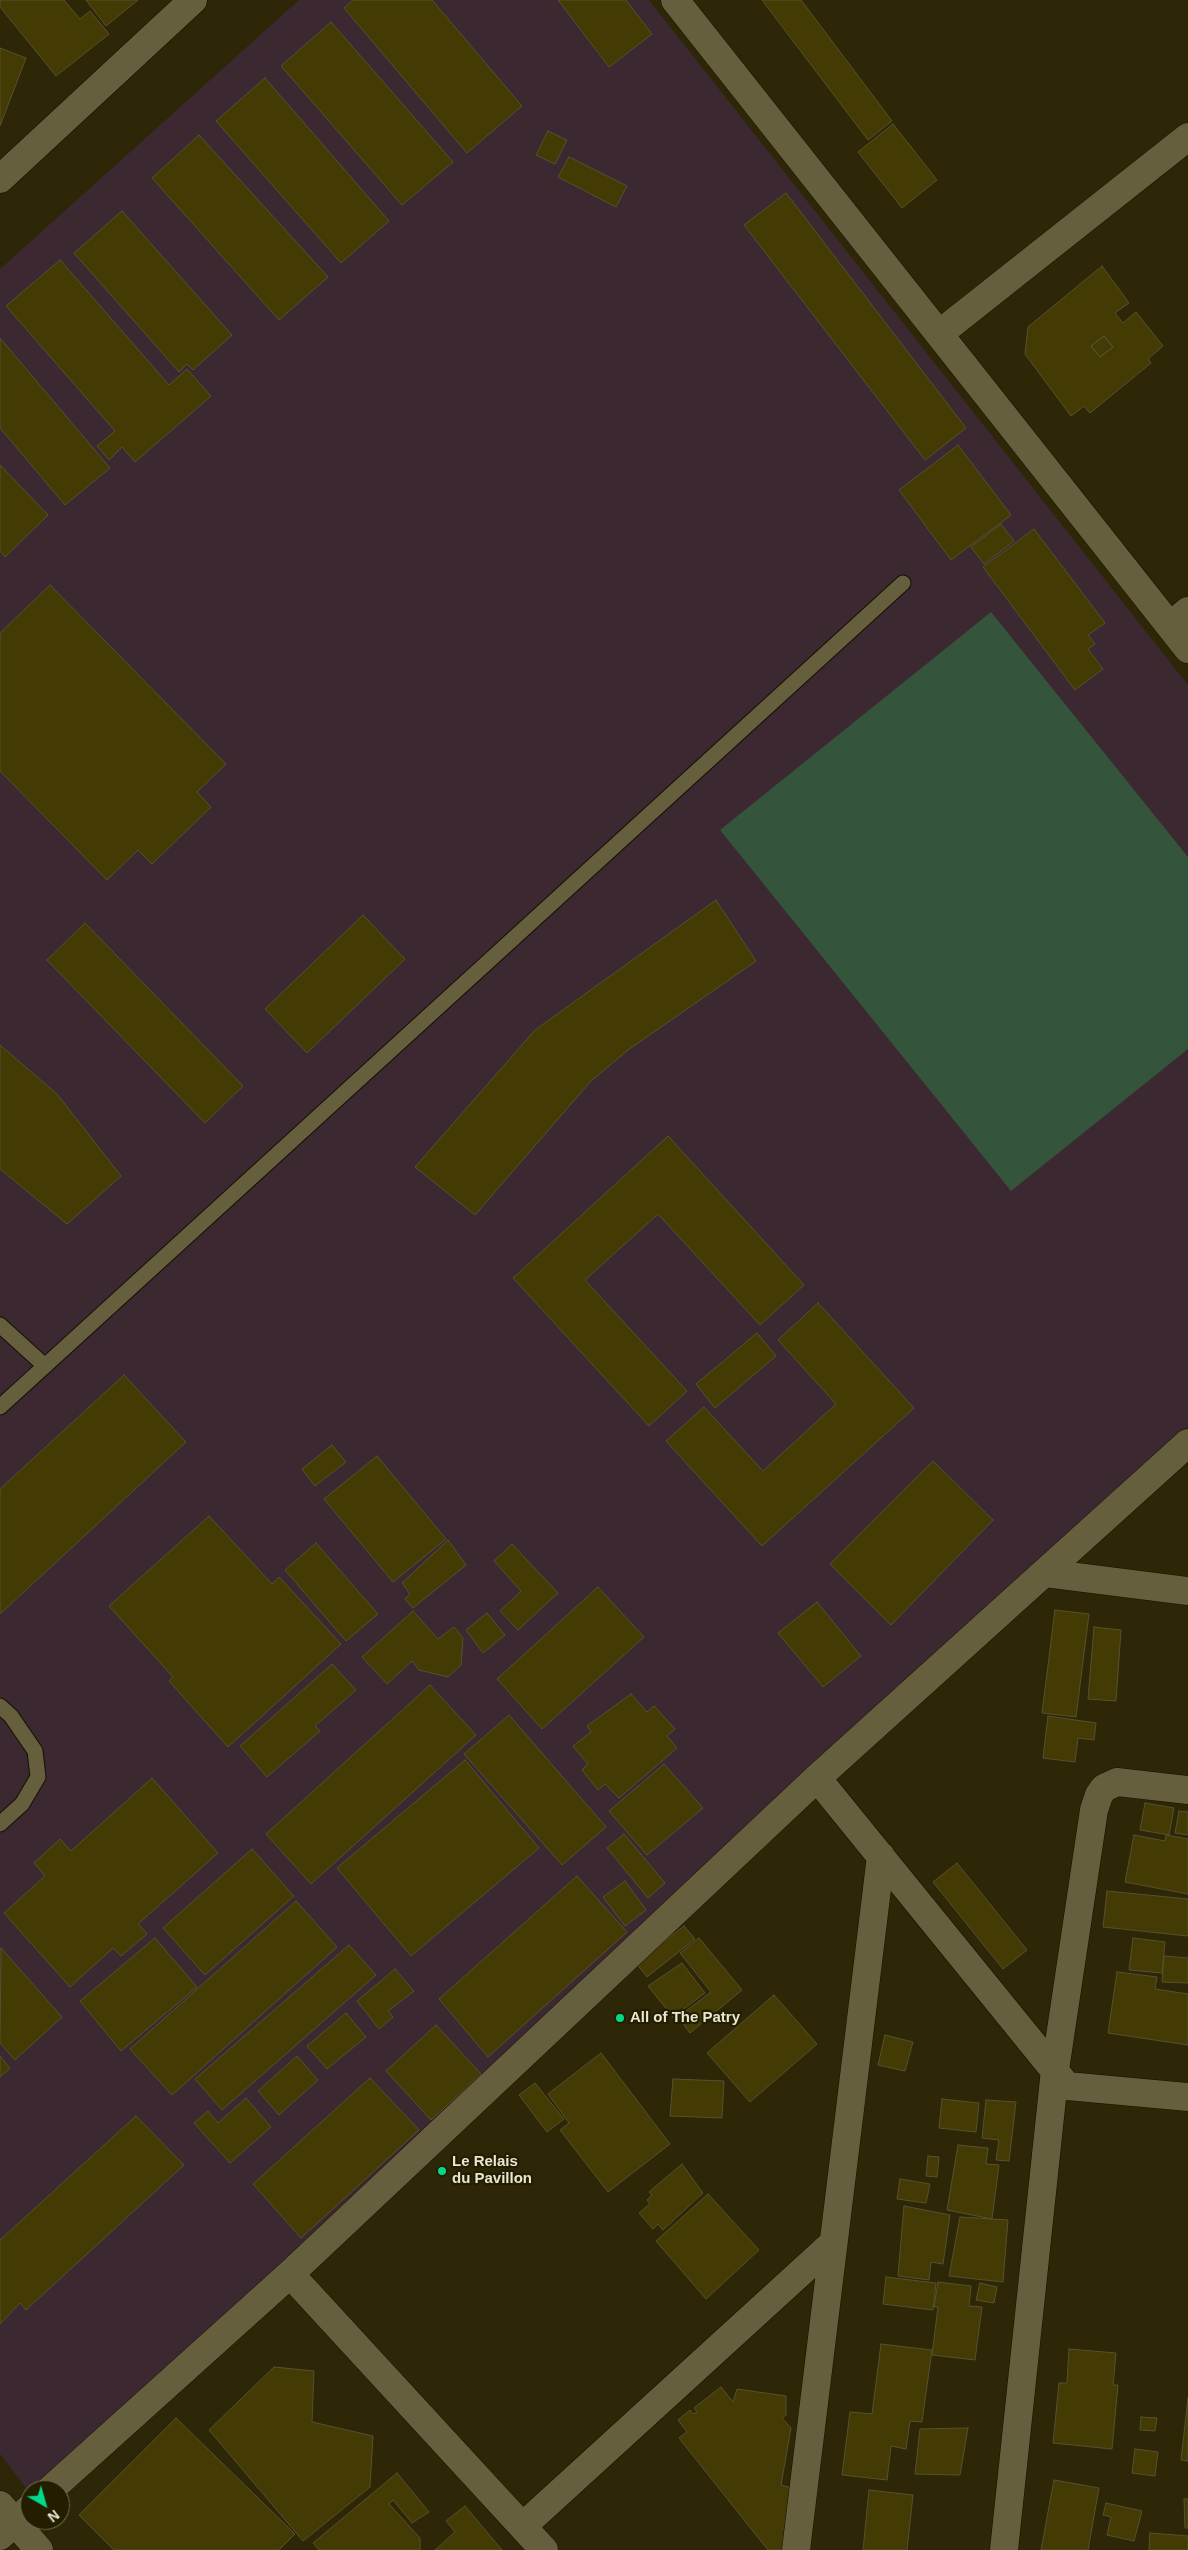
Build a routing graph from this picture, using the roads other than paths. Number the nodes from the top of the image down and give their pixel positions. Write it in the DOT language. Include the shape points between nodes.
graph roads {
  1 [pos="193,0"];
  2 [pos="675,0"];
  3 [pos="1188,137"];
  4 [pos="0,179"];
  5 [pos="939,334"];
  6 [pos="903,583"];
  7 [pos="1179,618"];
  8 [pos="1188,649"];
  9 [pos="0,1325"];
  10 [pos="45,1366"];
  11 [pos="0,1407"];
  12 [pos="1188,1444"];
  13 [pos="1044,1573"];
  14 [pos="1188,1591"];
  15 [pos="0,1706"];
  16 [pos="816,1778"];
  17 [pos="1188,1790"];
  18 [pos="0,1824"];
  19 [pos="881,1856"];
  20 [pos="1055,2070"];
  21 [pos="1188,2097"];
  22 [pos="833,2243"];
  23 [pos="290,2274"];
  24 [pos="61,2480"];
  25 [pos="11,2518"];
  26 [pos="523,2526"];
  27 [pos="39,2550"];
  28 [pos="544,2550"];
  29 [pos="796,2550"];
  30 [pos="1004,2550"];
  1 -- 4 [label="street"];
  2 -- 5 [label="street"];
  3 -- 5 [label="street"];
  5 -- 7 [label="street"];
  6 -- 10 [label="lane"];
  7 -- 8 [label="street"];
  9 -- 10 [label="lane"];
  10 -- 11 [label="lane"];
  12 -- 13 [label="street"];
  13 -- 14 [label="street"];
  13 -- 16 [label="street"];
  15 -- 18 [label="lane" via="11,1716 35,1751 38,1777 22,1804"];
  16 -- 19 [label="street"];
  16 -- 23 [label="street"];
  17 -- 20 [label="street" via="1117,1782 1104,1788 1099,1795"];
  19 -- 20 [label="street"];
  19 -- 22 [label="street"];
  20 -- 21 [label="street" via="1067,2086"];
  20 -- 30 [label="street"];
  22 -- 26 [label="street"];
  22 -- 29 [label="street"];
  23 -- 24 [label="street"];
  23 -- 26 [label="street"];
  25 -- 27 [label="street"];
  26 -- 28 [label="street"];
}
